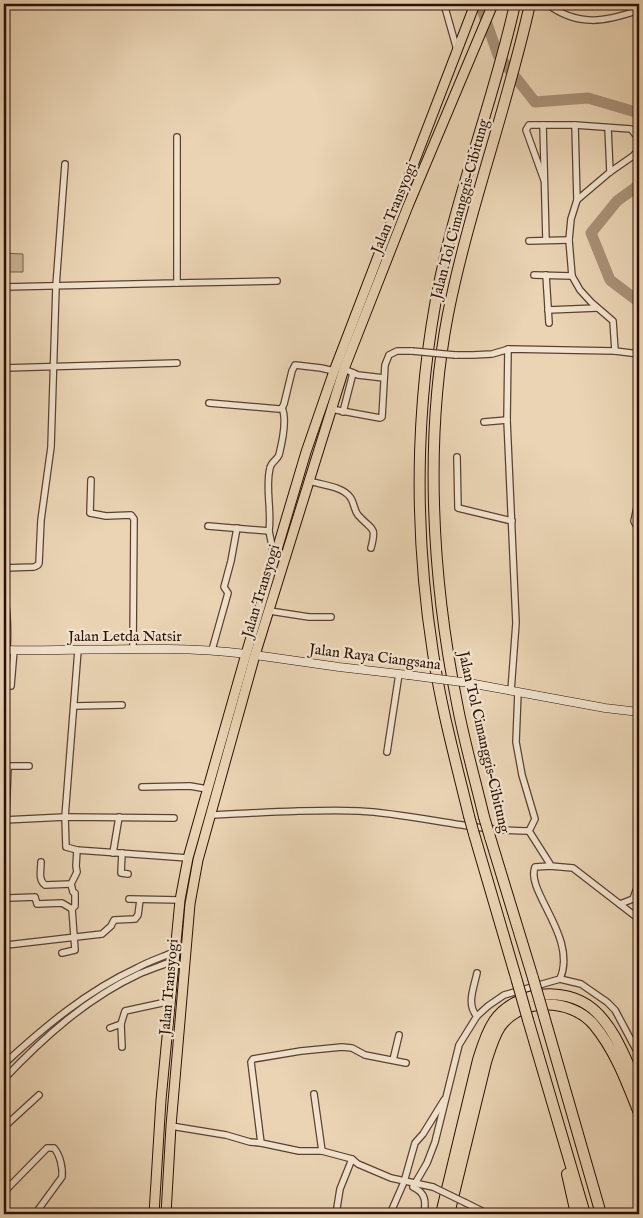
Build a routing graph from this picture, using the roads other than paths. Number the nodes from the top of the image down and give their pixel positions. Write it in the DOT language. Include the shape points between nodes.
graph roads {
  1 [pos="444,4"];
  2 [pos="475,4"];
  3 [pos="493,4"];
  4 [pos="515,4"];
  5 [pos="530,4"];
  6 [pos="547,4"];
  7 [pos="554,7"];
  8 [pos="639,10"];
  9 [pos="457,50"];
  10 [pos="543,124"];
  11 [pos="575,125"];
  12 [pos="608,128"];
  13 [pos="177,137"];
  14 [pos="639,139"];
  15 [pos="639,149"];
  16 [pos="65,164"];
  17 [pos="610,172"];
  18 [pos="544,180"];
  19 [pos="577,200"];
  20 [pos="546,240"];
  21 [pos="569,240"];
  22 [pos="529,241"];
  23 [pos="534,275"];
  24 [pos="546,275"];
  25 [pos="572,276"];
  26 [pos="277,282"];
  27 [pos="177,283"];
  28 [pos="56,286"];
  29 [pos="4,287"];
  30 [pos="597,308"];
  31 [pos="548,310"];
  32 [pos="549,323"];
  33 [pos="508,349"];
  34 [pos="615,351"];
  35 [pos="639,354"];
  36 [pos="176,363"];
  37 [pos="54,366"];
  38 [pos="4,368"];
  39 [pos="344,369"];
  40 [pos="334,371"];
  41 [pos="353,373"];
  42 [pos="384,378"];
  43 [pos="209,403"];
  44 [pos="282,408"];
  45 [pos="332,409"];
  46 [pos="343,412"];
  47 [pos="507,420"];
  48 [pos="484,422"];
  49 [pos="306,452"];
  50 [pos="316,455"];
  51 [pos="457,457"];
  52 [pos="92,480"];
  53 [pos="310,481"];
  54 [pos="639,498"];
  55 [pos="512,521"];
  56 [pos="208,526"];
  57 [pos="639,526"];
  58 [pos="237,528"];
  59 [pos="269,531"];
  60 [pos="371,548"];
  61 [pos="274,560"];
  62 [pos="4,568"];
  63 [pos="4,594"];
  64 [pos="270,611"];
  65 [pos="331,618"];
  66 [pos="133,648"];
  67 [pos="8,650"];
  68 [pos="78,650"];
  69 [pos="212,650"];
  70 [pos="251,654"];
  71 [pos="399,674"];
  72 [pos="11,686"];
  73 [pos="515,692"];
  74 [pos="122,705"];
  75 [pos="74,706"];
  76 [pos="639,712"];
  77 [pos="387,752"];
  78 [pos="30,766"];
  79 [pos="142,787"];
  80 [pos="207,789"];
  81 [pos="211,815"];
  82 [pos="65,817"];
  83 [pos="119,817"];
  84 [pos="174,818"];
  85 [pos="5,820"];
  86 [pos="529,831"];
  87 [pos="77,850"];
  88 [pos="113,853"];
  89 [pos="122,853"];
  90 [pos="188,858"];
  91 [pos="41,862"];
  92 [pos="550,866"];
  93 [pos="128,874"];
  94 [pos="639,882"];
  95 [pos="72,884"];
  96 [pos="9,898"];
  97 [pos="129,898"];
  98 [pos="140,900"];
  99 [pos="180,900"];
  100 [pos="620,904"];
  101 [pos="72,909"];
  102 [pos="639,919"];
  103 [pos="74,938"];
  104 [pos="8,946"];
  105 [pos="62,953"];
  106 [pos="175,956"];
  107 [pos="477,973"];
  108 [pos="560,979"];
  109 [pos="83,999"];
  110 [pos="171,1001"];
  111 [pos="87,1005"];
  112 [pos="477,1016"];
  113 [pos="121,1024"];
  114 [pos="168,1025"];
  115 [pos="180,1026"];
  116 [pos="110,1028"];
  117 [pos="400,1035"];
  118 [pos="532,1035"];
  119 [pos="122,1047"];
  120 [pos="639,1055"];
  121 [pos="393,1060"];
  122 [pos="406,1063"];
  123 [pos="4,1064"];
  124 [pos="4,1079"];
  125 [pos="639,1088"];
  126 [pos="314,1094"];
  127 [pos="39,1095"];
  128 [pos="446,1098"];
  129 [pos="639,1113"];
  130 [pos="171,1126"];
  131 [pos="4,1127"];
  132 [pos="261,1143"];
  133 [pos="322,1151"];
  134 [pos="352,1159"];
  135 [pos="404,1182"];
  136 [pos="415,1184"];
  137 [pos="4,1192"];
  138 [pos="35,1214"];
  139 [pos="154,1214"];
  140 [pos="166,1214"];
  141 [pos="336,1214"];
  142 [pos="390,1214"];
  143 [pos="424,1214"];
  144 [pos="441,1214"];
  145 [pos="449,1214"];
  146 [pos="488,1214"];
  147 [pos="576,1214"];
  148 [pos="585,1214"];
  149 [pos="601,1214"];
  1 -- 9 [label="street"];
  2 -- 9 [label="highway, Jalan Transyogi"];
  3 -- 39 [label="highway, Jalan Transyogi"];
  4 -- 118 [label="highway, Jalan Tol Cimanggis–Cibitung, bridge" via="447,248 434,312 420,437 419,502 423,568 442,708 469,816"];
  5 -- 149 [label="highway, Jalan Tol Cimanggis–Cibitung, bridge" via="461,252 447,325 435,438 437,566 457,705 484,817"];
  6 -- 7 [label="street"];
  7 -- 8 [label="street" via="566,15 592,22"];
  9 -- 40 [label="highway, Jalan Transyogi"];
  10 -- 11 [label="street"];
  10 -- 18 [label="street"];
  10 -- 18 [label="street" via="529,125 526,130"];
  11 -- 12 [label="street"];
  11 -- 19 [label="street"];
  12 -- 14 [label="street" via="631,129"];
  12 -- 17 [label="street"];
  13 -- 27 [label="street"];
  15 -- 17 [label="street"];
  16 -- 28 [label="street"];
  17 -- 19 [label="street"];
  18 -- 20 [label="street"];
  19 -- 21 [label="street"];
  20 -- 21 [label="street"];
  20 -- 22 [label="street"];
  21 -- 25 [label="street"];
  23 -- 24 [label="street"];
  24 -- 25 [label="street"];
  24 -- 31 [label="street"];
  25 -- 30 [label="street"];
  26 -- 27 [label="street"];
  27 -- 28 [label="street"];
  28 -- 29 [label="street"];
  28 -- 37 [label="street"];
  30 -- 31 [label="street"];
  30 -- 34 [label="street" via="614,321"];
  31 -- 32 [label="street"];
  33 -- 34 [label="street"];
  33 -- 42 [label="street, bridge" via="473,356 397,351 389,355"];
  33 -- 47 [label="street"];
  34 -- 35 [label="street"];
  36 -- 37 [label="street"];
  37 -- 38 [label="street"];
  37 -- 62 [label="street" via="51,447 39,563 34,567"];
  39 -- 41 [label="street"];
  39 -- 45 [label="highway, Jalan Transyogi"];
  40 -- 44 [label="street" via="296,366"];
  40 -- 49 [label="highway, Jalan Transyogi"];
  41 -- 42 [label="street"];
  41 -- 46 [label="street"];
  42 -- 46 [label="street" via="382,417"];
  43 -- 44 [label="street"];
  44 -- 59 [label="street" via="285,418 279,454 270,469"];
  45 -- 46 [label="street"];
  45 -- 50 [label="highway, Jalan Transyogi"];
  47 -- 48 [label="street"];
  47 -- 55 [label="street"];
  49 -- 50 [label="highway"];
  49 -- 61 [label="highway, Jalan Transyogi"];
  50 -- 53 [label="highway, Jalan Transyogi"];
  51 -- 55 [label="street" via="458,508"];
  52 -- 66 [label="street" via="90,513 131,516 134,519"];
  53 -- 60 [label="street" via="347,494 352,499 357,513 374,530"];
  53 -- 64 [label="highway, Jalan Transyogi"];
  54 -- 57 [label="street" via="634,521"];
  55 -- 73 [label="street"];
  56 -- 58 [label="street"];
  58 -- 59 [label="street"];
  58 -- 69 [label="street" via="224,587 228,593"];
  59 -- 61 [label="street"];
  61 -- 70 [label="highway, Jalan Transyogi"];
  63 -- 67 [label="street"];
  64 -- 65 [label="street"];
  64 -- 70 [label="highway, Jalan Transyogi"];
  66 -- 68 [label="main road, Jalan Letda Natsir"];
  66 -- 69 [label="main road, Jalan Letda Natsir"];
  67 -- 68 [label="main road, Jalan Letda Natsir"];
  67 -- 72 [label="street"];
  68 -- 75 [label="street"];
  69 -- 70 [label="main road, Jalan Letda Natsir"];
  70 -- 71 [label="main road, Jalan Raya Ciangsana"];
  70 -- 80 [label="highway, Jalan Transyogi"];
  70 -- 81 [label="highway, Jalan Transyogi"];
  71 -- 73 [label="main road, Jalan Raya Ciangsana, bridge"];
  71 -- 77 [label="street"];
  73 -- 76 [label="main road, Jalan Raya Ciangsana"];
  73 -- 86 [label="street" via="516,742 535,819"];
  74 -- 75 [label="street"];
  75 -- 82 [label="street"];
  78 -- 85 [label="street" via="8,766"];
  79 -- 80 [label="street" via="181,785"];
  80 -- 90 [label="highway, Jalan Transyogi"];
  81 -- 86 [label="street" via="359,812 499,831"];
  81 -- 115 [label="highway, Jalan Transyogi" via="190,904"];
  82 -- 83 [label="street"];
  82 -- 85 [label="street"];
  82 -- 87 [label="street" via="66,846"];
  83 -- 84 [label="street"];
  83 -- 88 [label="street"];
  86 -- 92 [label="street"];
  87 -- 88 [label="street"];
  87 -- 95 [label="street" via="77,872"];
  88 -- 89 [label="street"];
  89 -- 90 [label="street"];
  89 -- 93 [label="street" via="121,874"];
  90 -- 99 [label="highway, Jalan Transyogi"];
  91 -- 95 [label="street" via="42,883"];
  92 -- 100 [label="street" via="573,868"];
  92 -- 108 [label="street" via="536,867 533,877 563,952 564,970"];
  94 -- 100 [label="street" via="633,899"];
  95 -- 101 [label="street" via="75,906"];
  96 -- 101 [label="street" via="35,896 37,904 62,903"];
  97 -- 98 [label="street"];
  98 -- 99 [label="street"];
  98 -- 103 [label="street" via="135,919 114,920 102,934"];
  99 -- 106 [label="highway, Jalan Transyogi"];
  100 -- 102 [label="street"];
  101 -- 103 [label="street"];
  103 -- 104 [label="street"];
  103 -- 105 [label="street" via="75,950"];
  106 -- 109 [label="street" via="136,968"];
  106 -- 110 [label="highway, Jalan Transyogi"];
  106 -- 111 [label="street"];
  107 -- 112 [label="street" via="471,1004"];
  108 -- 112 [label="street" via="504,995"];
  108 -- 120 [label="street" via="581,984 607,1002 615,1010"];
  109 -- 111 [label="street"];
  109 -- 123 [label="street"];
  110 -- 113 [label="street" via="125,1011"];
  110 -- 114 [label="highway, Jalan Transyogi"];
  111 -- 124 [label="street" via="37,1045"];
  112 -- 128 [label="street" via="459,1045"];
  113 -- 116 [label="street"];
  113 -- 119 [label="street"];
  114 -- 115 [label="highway"];
  114 -- 139 [label="highway, Jalan Transyogi"];
  115 -- 130 [label="highway, Jalan Transyogi"];
  117 -- 121 [label="street"];
  118 -- 147 [label="highway"];
  118 -- 148 [label="highway, Jalan Tol Cimanggis–Cibitung"];
  121 -- 122 [label="street"];
  121 -- 132 [label="street" via="342,1047 253,1059"];
  125 -- 144 [label="highway" via="614,1037 592,1009 557,994 526,998 508,1007 494,1021 480,1053"];
  126 -- 133 [label="street"];
  127 -- 131 [label="street"];
  128 -- 135 [label="street" via="415,1143"];
  128 -- 136 [label="street" via="433,1149"];
  129 -- 145 [label="highway" via="604,1040 579,1012 545,1004 529,1006 513,1014 501,1026 486,1062"];
  130 -- 132 [label="street"];
  130 -- 140 [label="highway, Jalan Transyogi"];
  132 -- 133 [label="street" via="298,1151"];
  133 -- 134 [label="street"];
  134 -- 135 [label="street" via="375,1172"];
  134 -- 141 [label="street" via="340,1189"];
  135 -- 136 [label="street"];
  135 -- 142 [label="street"];
  136 -- 143 [label="street" via="413,1187 425,1196"];
  136 -- 146 [label="street, bridge" via="433,1187"];
  137 -- 138 [label="street" via="47,1148 54,1148 63,1170 62,1177"];
}
